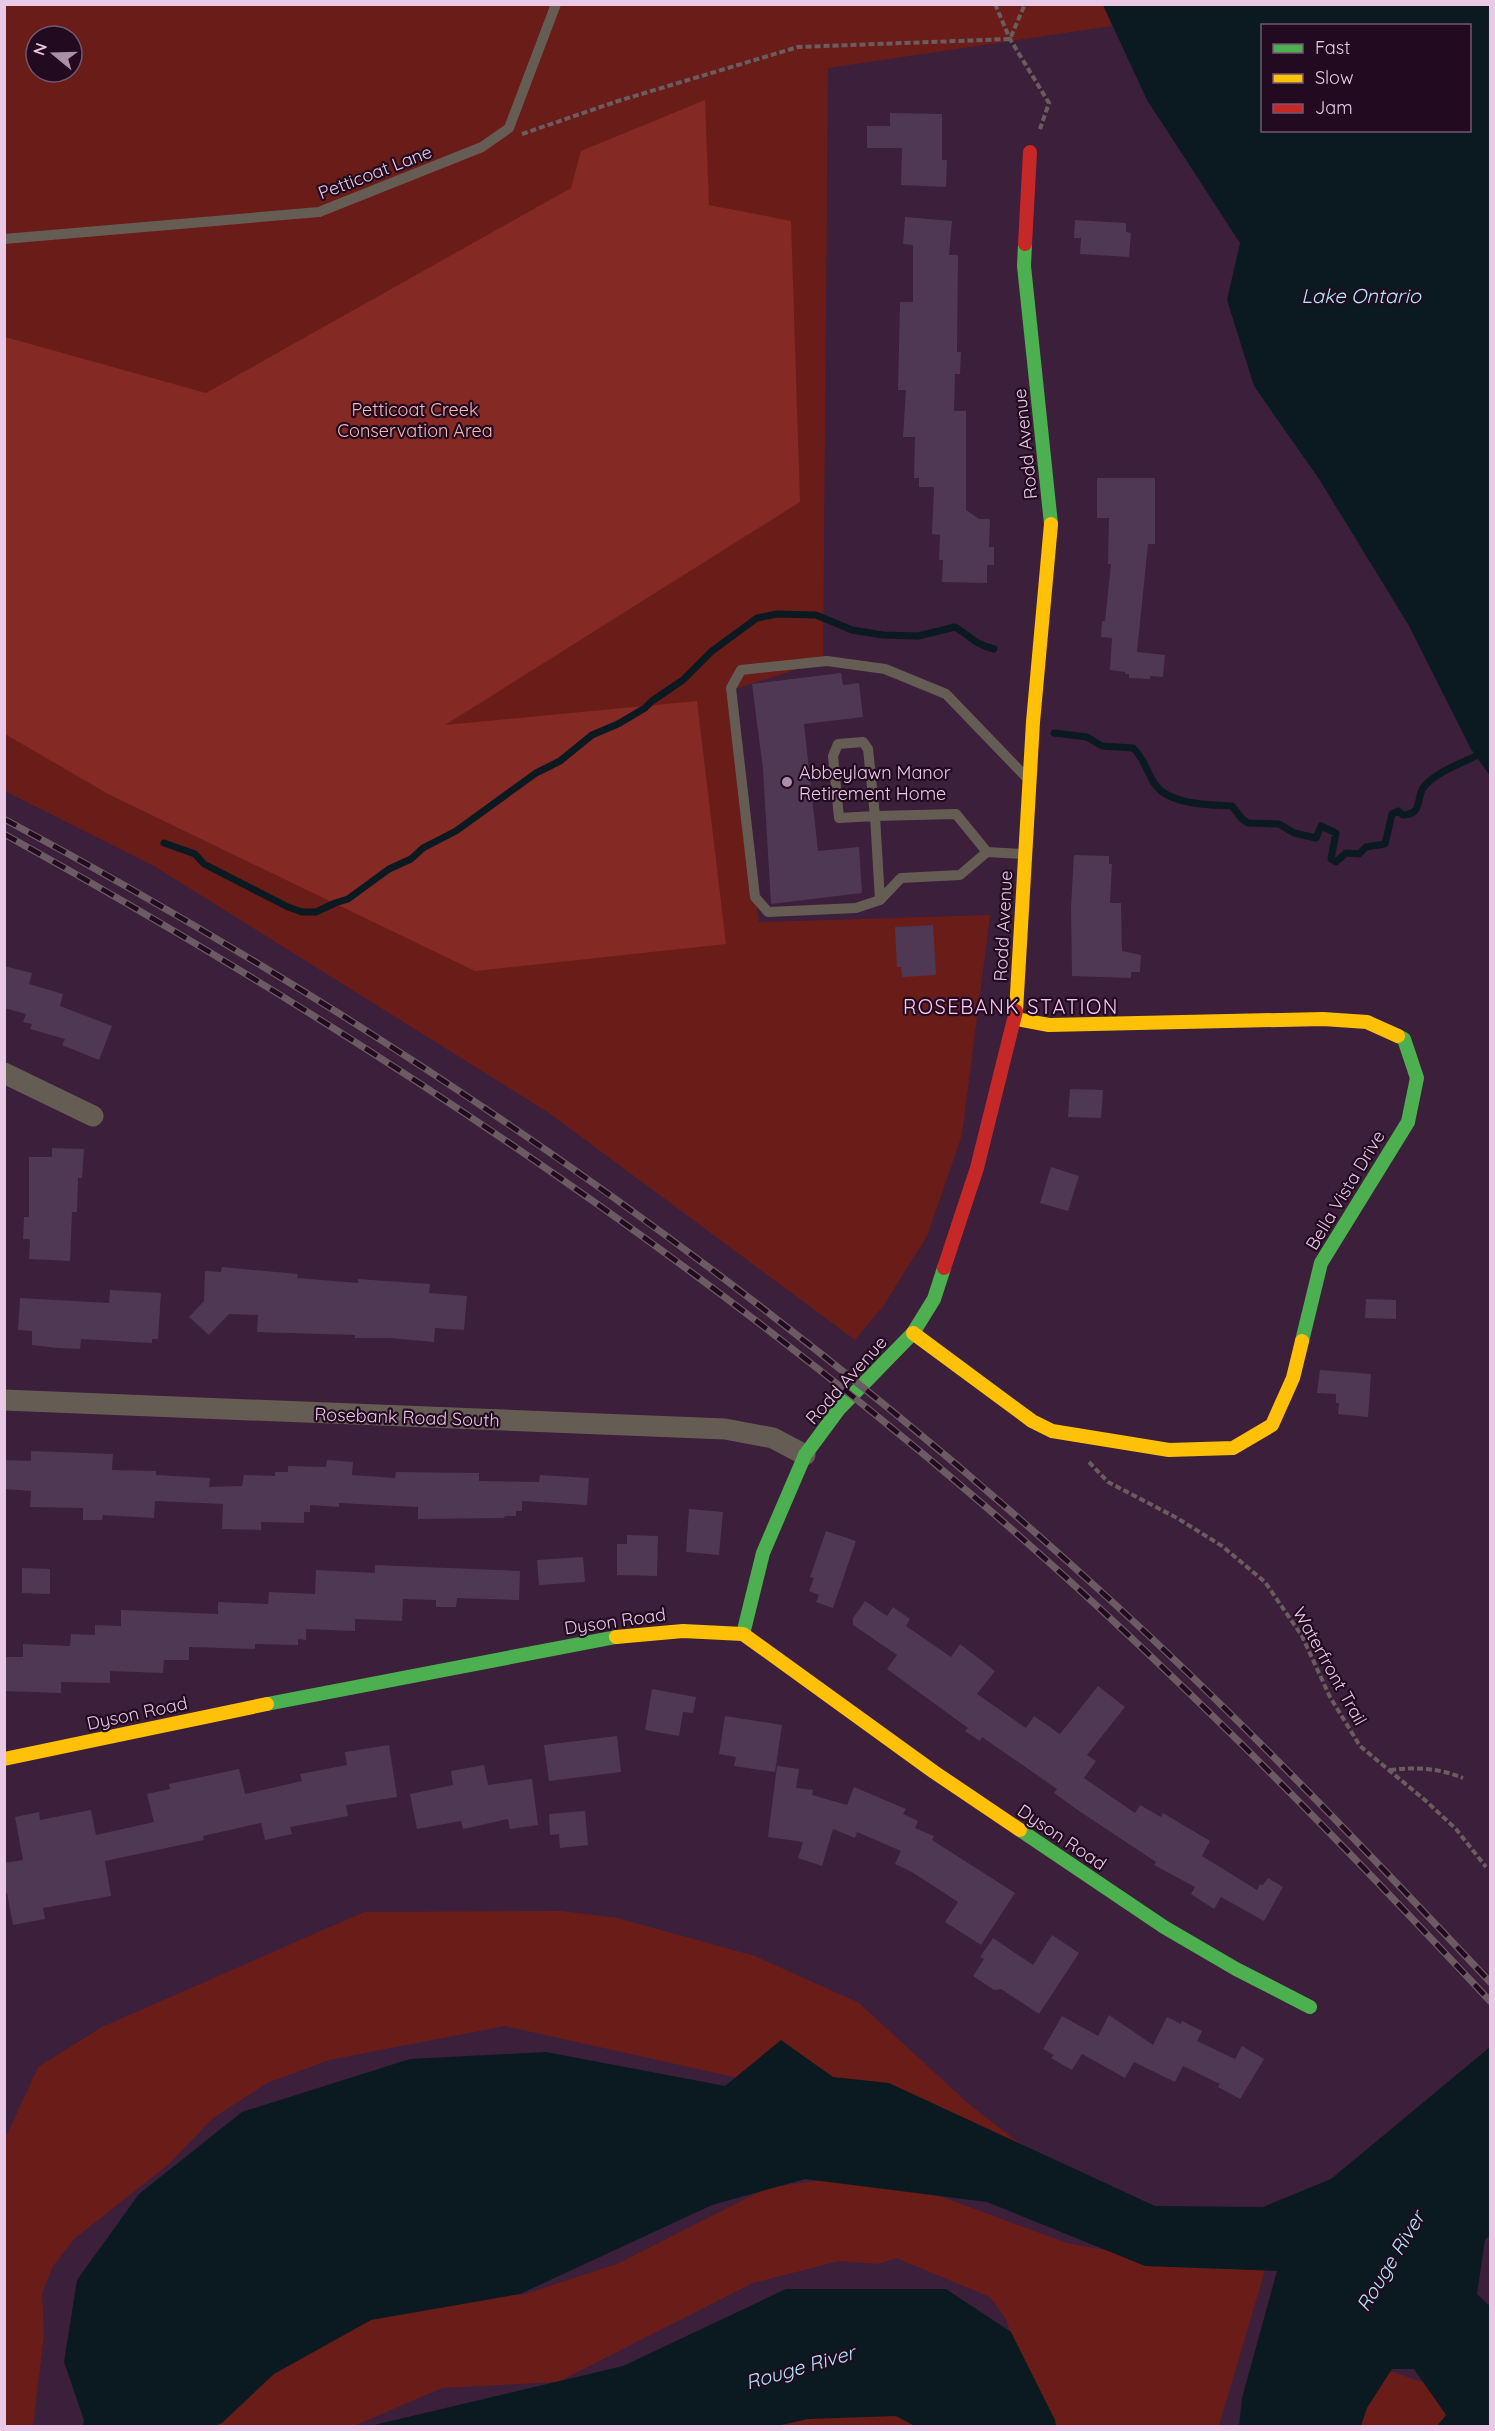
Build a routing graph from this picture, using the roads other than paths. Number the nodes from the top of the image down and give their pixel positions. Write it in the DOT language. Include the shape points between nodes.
graph roads {
  1 [pos="556,4"];
  2 [pos="1030,152"];
  3 [pos="4,239"];
  4 [pos="1029,781"];
  5 [pos="875,816"];
  6 [pos="987,852"];
  7 [pos="1024,854"];
  8 [pos="880,900"];
  9 [pos="1016,1019"];
  10 [pos="4,1073"];
  11 [pos="93,1116"];
  12 [pos="913,1333"];
  13 [pos="4,1400"];
  14 [pos="805,1455"];
  15 [pos="744,1634"];
  16 [pos="4,1759"];
  17 [pos="1310,2007"];
  1 -- 3 [label="lane, Petticoat Lane" via="509,128 482,147 319,212"];
  2 -- 4 [label="street, Rodd Avenue" via="1024,266 1052,530"];
  4 -- 7 [label="street, Rodd Avenue"];
  4 -- 8 [label="lane" via="946,694 885,669 827,661 741,670 731,688 755,897 768,912 856,908"];
  5 -- 5 [label="lane" via="868,749 863,742 838,744 834,756 839,818"];
  5 -- 6 [label="lane" via="956,814"];
  5 -- 8 [label="lane"];
  6 -- 7 [label="lane"];
  6 -- 8 [label="lane" via="960,875 901,878"];
  7 -- 9 [label="street, Rodd Avenue"];
  9 -- 12 [label="street, Rodd Avenue" via="974,1179 934,1299"];
  9 -- 12 [label="street, Bella Vista Drive" via="1049,1025 1323,1019 1367,1022 1404,1039 1417,1078 1408,1122 1322,1263 1293,1378 1272,1425 1233,1448 1169,1450 1052,1431 1032,1421"];
  10 -- 11 [label="street"];
  12 -- 14 [label="street, Rodd Avenue" via="839,1410"];
  13 -- 14 [label="street, Rosebank Road South" via="725,1429 772,1438"];
  14 -- 15 [label="street, Rodd Avenue" via="763,1553"];
  15 -- 16 [label="street, Dyson Road" via="630,1634"];
  15 -- 17 [label="street, Dyson Road" via="934,1772 1155,1921"];
}
